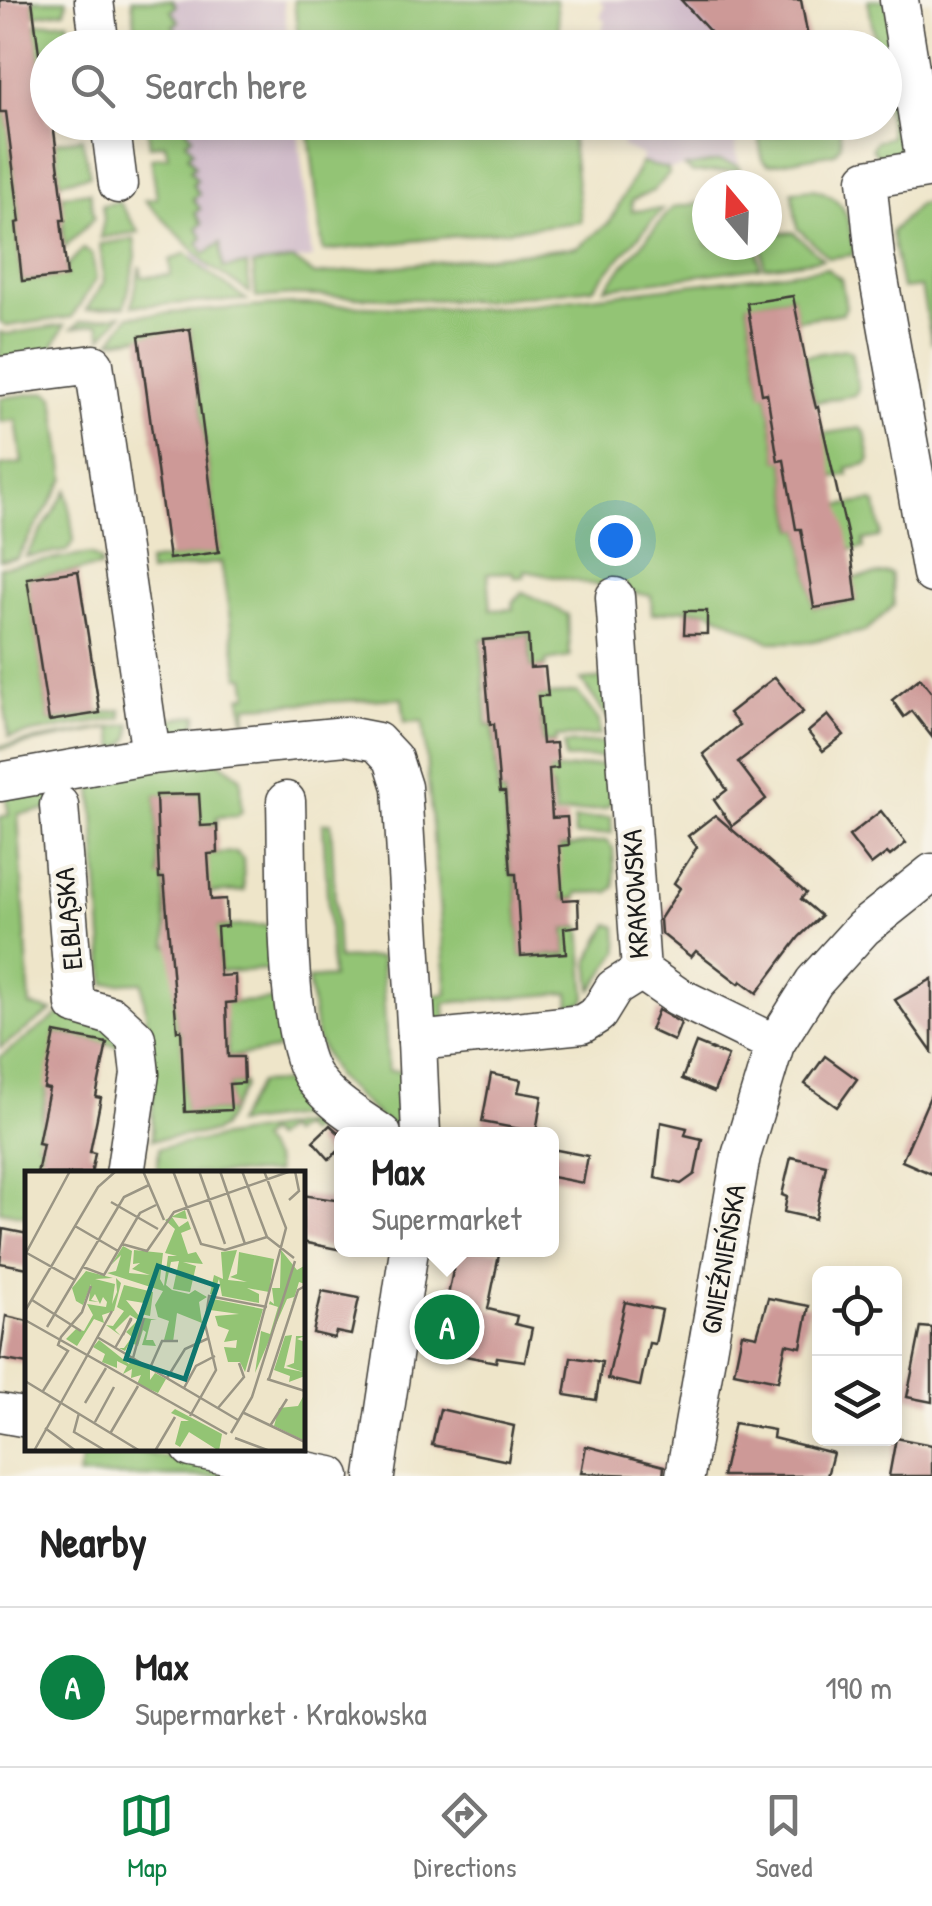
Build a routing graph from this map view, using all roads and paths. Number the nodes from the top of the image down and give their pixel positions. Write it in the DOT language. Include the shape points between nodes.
graph roads {
  1 [pos="94,0"];
  2 [pos="899,0"];
  3 [pos="98,30"];
  4 [pos="112,140"];
  5 [pos="929,168"];
  6 [pos="118,184"];
  7 [pos="0,376"];
  8 [pos="917,416"];
  9 [pos="932,574"];
  10 [pos="614,597"];
  11 [pos="151,755"];
  12 [pos="0,782"];
  13 [pos="286,801"];
  14 [pos="60,804"];
  15 [pos="932,873"];
  16 [pos="641,971"];
  17 [pos="417,1041"];
  18 [pos="775,1044"];
  19 [pos="372,1127"];
  20 [pos="421,1127"];
  21 [pos="125,1171"];
  22 [pos="408,1257"];
  23 [pos="0,1413"];
  24 [pos="25,1417"];
  25 [pos="206,1451"];
  26 [pos="331,1476"];
  27 [pos="375,1476"];
  28 [pos="685,1476"];
  1 -- 3 [label="street"];
  2 -- 5 [label="street"];
  4 -- 6 [label="street"];
  5 -- 8 [label="street" via="866,179 876,257"];
  7 -- 11 [label="street" via="94,364"];
  8 -- 9 [label="street"];
  10 -- 16 [label="street, KRAKOWSKA"];
  11 -- 12 [label="street"];
  11 -- 17 [label="street" via="346,736 376,742 393,758 402,787"];
  13 -- 19 [label="street" via="292,982 304,1056 313,1077"];
  14 -- 21 [label="street, ELBLĄSKA" via="75,1005 112,1016 136,1038 140,1074"];
  15 -- 18 [label="street, GNIEŹNIEŃSKA" via="851,941 814,982"];
  16 -- 17 [label="street, KRAKOWSKA" via="614,988 598,1014 582,1024"];
  16 -- 18 [label="street"];
  17 -- 20 [label="street"];
  18 -- 28 [label="street, GNIEŹNIEŃSKA" via="741,1156"];
  22 -- 27 [label="street"];
  23 -- 24 [label="street"];
  25 -- 26 [label="street"];
}
